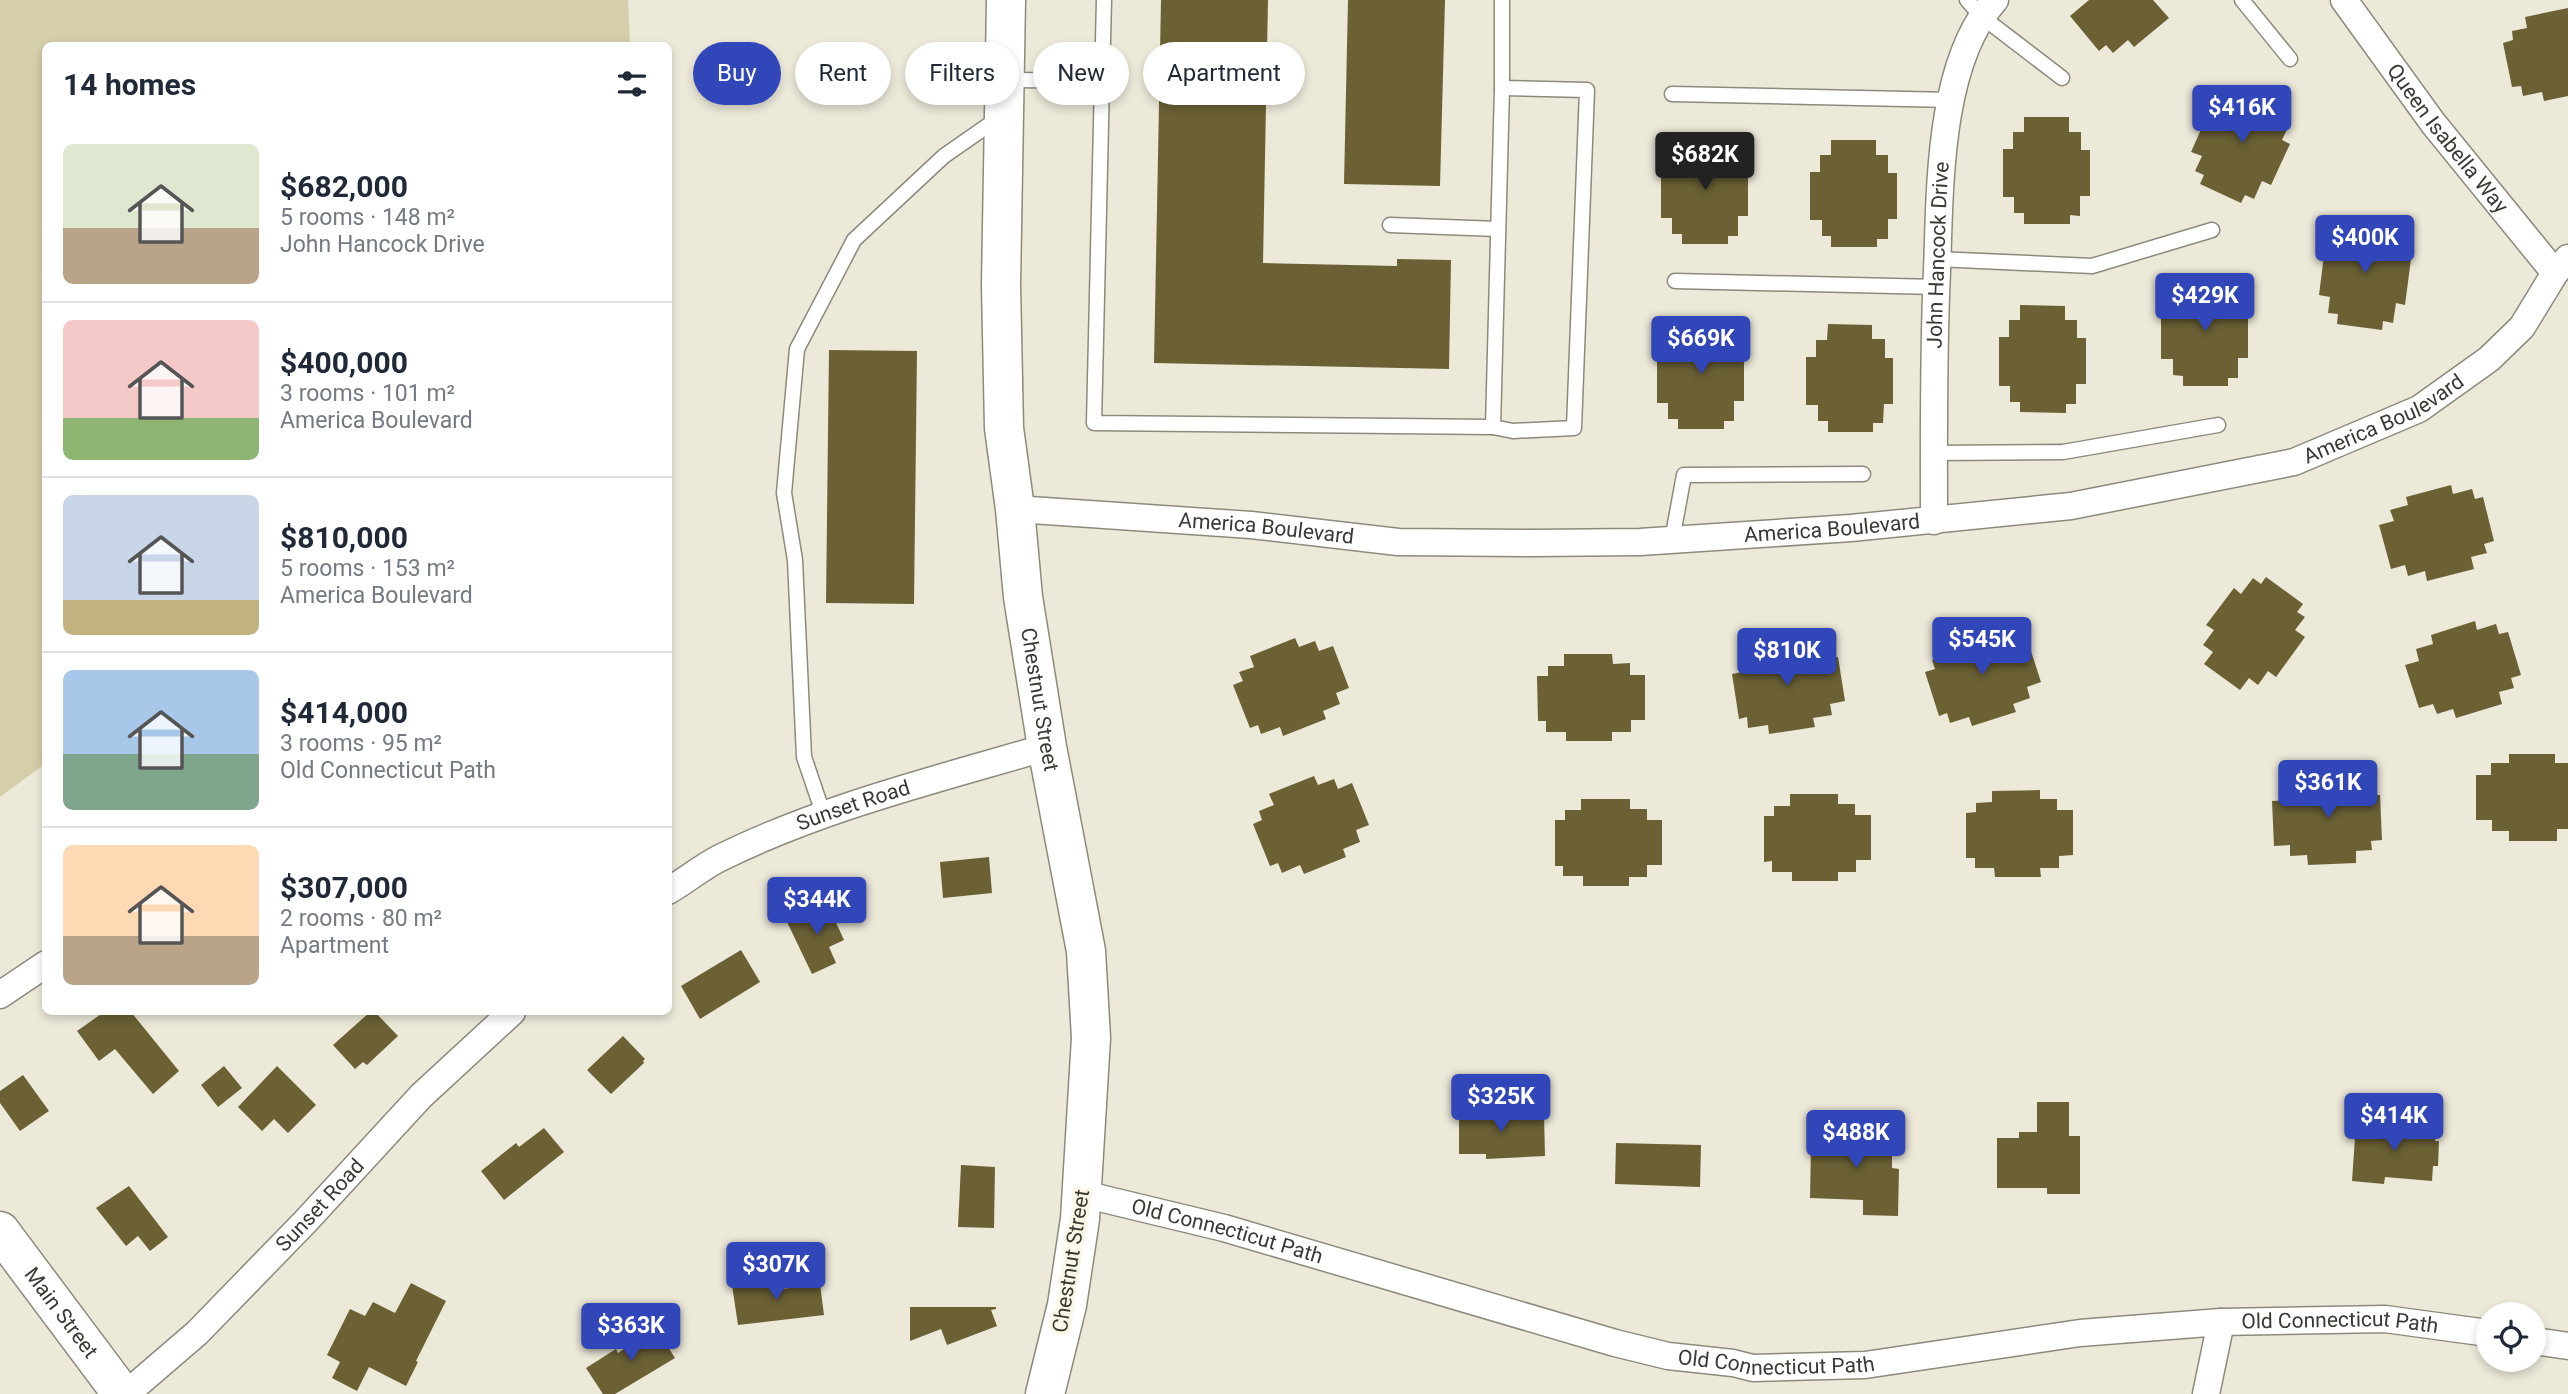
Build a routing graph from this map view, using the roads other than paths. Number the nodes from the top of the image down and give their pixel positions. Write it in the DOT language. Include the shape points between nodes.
graph roads {
  1 [pos="1006,0"];
  2 [pos="1104,0"];
  3 [pos="1502,0"];
  4 [pos="2242,0"];
  5 [pos="2344,0"];
  6 [pos="1981,5"];
  7 [pos="1005,42"];
  8 [pos="1103,42"];
  9 [pos="2290,60"];
  10 [pos="2062,78"];
  11 [pos="1502,88"];
  12 [pos="1672,94"];
  13 [pos="1952,100"];
  14 [pos="996,105"];
  15 [pos="1004,105"];
  16 [pos="1101,105"];
  17 [pos="1390,225"];
  18 [pos="1498,229"];
  19 [pos="2212,230"];
  20 [pos="1937,259"];
  21 [pos="2561,266"];
  22 [pos="1675,281"];
  23 [pos="1936,287"];
  24 [pos="2218,425"];
  25 [pos="1493,427"];
  26 [pos="1934,453"];
  27 [pos="1863,474"];
  28 [pos="1015,509"];
  29 [pos="1934,521"];
  30 [pos="1672,540"];
  31 [pos="1047,747"];
  32 [pos="824,816"];
  33 [pos="672,888"];
  34 [pos="42,967"];
  35 [pos="0,995"];
  36 [pos="509,1015"];
  37 [pos="1083,1194"];
  38 [pos="0,1231"];
  39 [pos="2221,1322"];
  40 [pos="2476,1331"];
  41 [pos="2546,1343"];
  42 [pos="2568,1346"];
  43 [pos="124,1394"];
  44 [pos="1045,1394"];
  45 [pos="2206,1394"];
  1 -- 7 [label="main road, Chestnut Street"];
  2 -- 8 [label="lane"];
  3 -- 11 [label="lane"];
  4 -- 9 [label="lane"];
  5 -- 21 [label="street, Queen Isabella Way" via="2434,123"];
  6 -- 10 [label="lane"];
  6 -- 13 [label="street, John Hancock Drive"];
  11 -- 18 [label="lane"];
  11 -- 25 [label="lane" via="1587,90 1574,428 1513,431"];
  12 -- 13 [label="lane"];
  13 -- 20 [label="street, John Hancock Drive" via="1942,140"];
  14 -- 32 [label="lane" via="854,240 797,349 785,493 795,560 804,757"];
  15 -- 28 [label="main road, Chestnut Street" via="1004,428"];
  16 -- 25 [label="lane" via="1094,423"];
  17 -- 18 [label="lane"];
  18 -- 25 [label="lane"];
  19 -- 20 [label="lane" via="2092,266"];
  20 -- 23 [label="street, John Hancock Drive"];
  21 -- 29 [label="street, America Boulevard" via="2522,327 2489,359 2419,409 2294,463 2071,506"];
  22 -- 23 [label="lane"];
  23 -- 26 [label="street, John Hancock Drive"];
  24 -- 26 [label="lane" via="2063,452"];
  26 -- 29 [label="street, John Hancock Drive"];
  27 -- 30 [label="lane" via="1684,475"];
  28 -- 30 [label="street, America Boulevard" via="1251,525 1398,542"];
  28 -- 31 [label="main road, Chestnut Street" via="1023,597"];
  29 -- 30 [label="street, America Boulevard"];
  31 -- 32 [label="street, Sunset Road"];
  31 -- 37 [label="main road, Chestnut Street" via="1086,951 1091,1038"];
  32 -- 33 [label="street, Sunset Road" via="716,860"];
  34 -- 35 [label="street"];
  36 -- 43 [label="street, Sunset Road" via="421,1096 197,1333"];
  37 -- 39 [label="street, Old Connecticut Path" via="1224,1228 1615,1343 1753,1368 1865,1365 2080,1333"];
  37 -- 44 [label="main road, Chestnut Street" via="1066,1304"];
  38 -- 43 [label="main road, Main Street"];
  39 -- 40 [label="street, Old Connecticut Path" via="2385,1320"];
  39 -- 45 [label="street"];
  41 -- 42 [label="street"];
}
